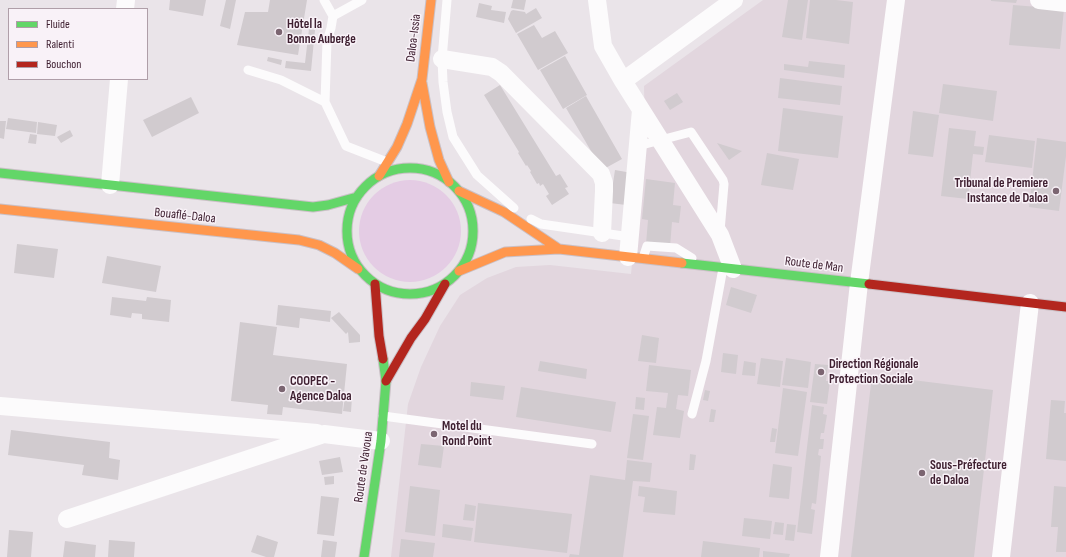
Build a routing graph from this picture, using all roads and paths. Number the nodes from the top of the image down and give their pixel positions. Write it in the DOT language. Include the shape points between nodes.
graph roads {
  1 [pos="324,0"];
  2 [pos="362,0"];
  3 [pos="431,0"];
  4 [pos="447,0"];
  5 [pos="597,0"];
  6 [pos="734,0"];
  7 [pos="896,0"];
  8 [pos="1039,0"];
  9 [pos="1066,3"];
  10 [pos="333,16"];
  11 [pos="442,59"];
  12 [pos="248,70"];
  13 [pos="422,79"];
  14 [pos="119,80"];
  15 [pos="623,82"];
  16 [pos="325,102"];
  17 [pos="641,110"];
  18 [pos="660,140"];
  19 [pos="638,146"];
  20 [pos="387,162"];
  21 [pos="0,173"];
  22 [pos="379,176"];
  23 [pos="449,182"];
  24 [pos="110,185"];
  25 [pos="459,191"];
  26 [pos="357,197"];
  27 [pos="0,209"];
  28 [pos="602,233"];
  29 [pos="720,235"];
  30 [pos="630,237"];
  31 [pos="559,249"];
  32 [pos="636,257"];
  33 [pos="701,265"];
  34 [pos="728,268"];
  35 [pos="361,271"];
  36 [pos="459,271"];
  37 [pos="859,283"];
  38 [pos="375,284"];
  39 [pos="445,284"];
  40 [pos="1030,303"];
  41 [pos="1066,307"];
  42 [pos="386,381"];
  43 [pos="0,406"];
  44 [pos="692,414"];
  45 [pos="383,416"];
  46 [pos="324,434"];
  47 [pos="381,441"];
  48 [pos="592,444"];
  49 [pos="67,519"];
  50 [pos="364,557"];
  51 [pos="829,557"];
  52 [pos="1001,557"];
  1 -- 10 [label="lane"];
  2 -- 10 [label="lane"];
  3 -- 13 [label="main road, Daloa-Issia"];
  4 -- 11 [label="lane"];
  5 -- 15 [label="street" via="603,46"];
  6 -- 15 [label="street"];
  7 -- 37 [label="street"];
  8 -- 9 [label="street"];
  10 -- 16 [label="lane" via="327,41"];
  11 -- 28 [label="street" via="492,67 501,73 601,174 604,183"];
  11 -- 28 [label="lane" via="447,112 453,137 476,175 523,215 541,224"];
  12 -- 16 [label="lane" via="280,80"];
  13 -- 20 [label="main road" via="407,124"];
  13 -- 23 [label="main road" via="430,127 439,160"];
  14 -- 24 [label="street"];
  15 -- 17 [label="street"];
  16 -- 20 [label="lane" via="346,146"];
  17 -- 18 [label="street"];
  17 -- 19 [label="street"];
  18 -- 19 [label="lane"];
  18 -- 29 [label="street"];
  18 -- 29 [label="lane" via="692,132 723,180"];
  19 -- 30 [label="street"];
  20 -- 22 [label="main road"];
  21 -- 24 [label="main road, Bouaflé-Daloa"];
  22 -- 23 [label="main road" via="407,169 422,170 436,174"];
  22 -- 26 [label="main road" via="366,185"];
  23 -- 25 [label="main road"];
  24 -- 26 [label="main road, Bouaflé-Daloa" via="312,207"];
  25 -- 31 [label="main road" via="504,212"];
  25 -- 36 [label="main road" via="470,213 473,231 471,250"];
  26 -- 35 [label="main road" via="347,221 346,234 353,259"];
  27 -- 35 [label="main road, Bouaflé-Daloa" via="299,240 319,245"];
  28 -- 30 [label="lane"];
  29 -- 34 [label="street"];
  30 -- 32 [label="street"];
  31 -- 32 [label="main road, Route de Man"];
  31 -- 36 [label="main road, Route de Man" via="505,252"];
  32 -- 33 [label="main road, Route de Man"];
  32 -- 33 [label="lane" via="647,246 676,248"];
  33 -- 34 [label="main road, Route de Man"];
  34 -- 37 [label="main road, Route de Man"];
  34 -- 44 [label="lane"];
  35 -- 38 [label="main road"];
  36 -- 39 [label="main road"];
  37 -- 40 [label="main road, Route de Man"];
  37 -- 51 [label="street"];
  38 -- 39 [label="main road" via="396,293 409,294 427,292"];
  38 -- 42 [label="main road"];
  39 -- 42 [label="main road"];
  40 -- 41 [label="main road, Route de Man"];
  40 -- 52 [label="street"];
  42 -- 45 [label="main road, Route de Vavoua"];
  43 -- 46 [label="street"];
  45 -- 47 [label="main road, Route de Vavoua"];
  45 -- 48 [label="lane"];
  46 -- 47 [label="street"];
  46 -- 49 [label="street"];
  47 -- 50 [label="main road, Route de Vavoua"];
}
